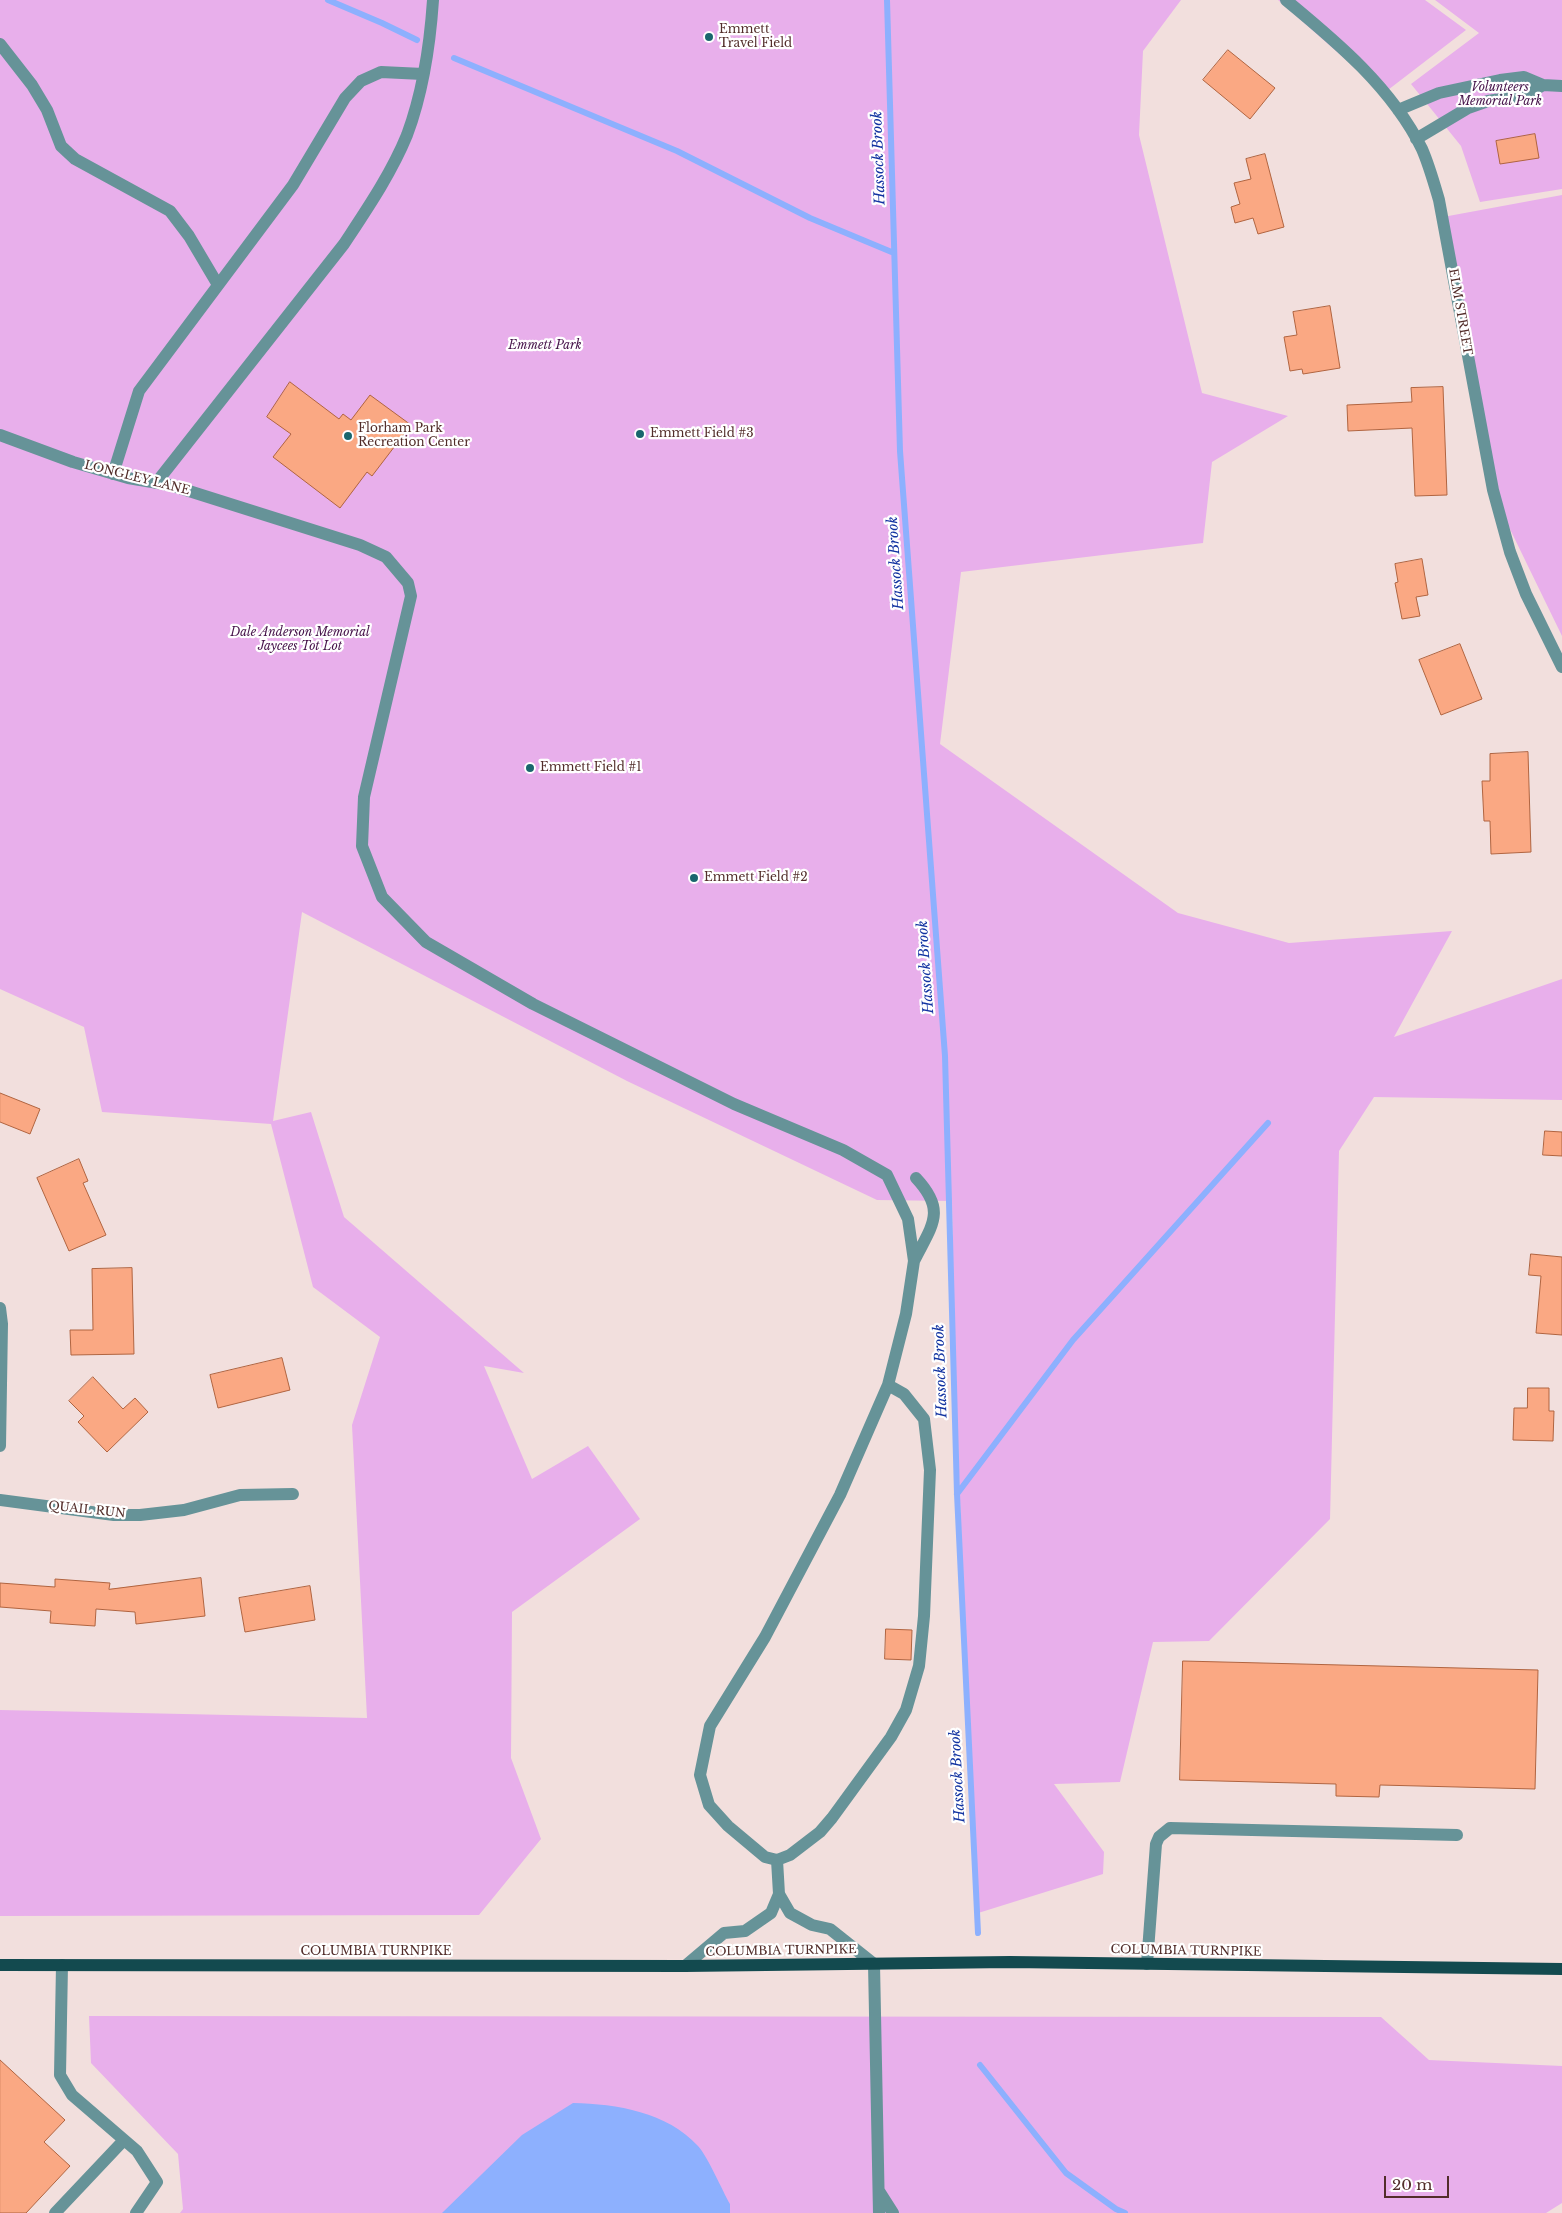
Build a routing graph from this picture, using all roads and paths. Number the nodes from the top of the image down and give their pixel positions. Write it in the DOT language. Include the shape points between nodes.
graph roads {
  1 [pos="433,0"];
  2 [pos="1286,0"];
  3 [pos="0,44"];
  4 [pos="423,74"];
  5 [pos="1543,85"];
  6 [pos="1562,86"];
  7 [pos="1398,110"];
  8 [pos="1416,138"];
  9 [pos="218,285"];
  10 [pos="0,435"];
  11 [pos="113,474"];
  12 [pos="156,483"];
  13 [pos="1562,667"];
  14 [pos="916,1178"];
  15 [pos="914,1261"];
  16 [pos="0,1308"];
  17 [pos="888,1385"];
  18 [pos="0,1446"];
  19 [pos="293,1494"];
  20 [pos="0,1500"];
  21 [pos="1457,1835"];
  22 [pos="777,1860"];
  23 [pos="779,1894"];
  24 [pos="874,1964"];
  25 [pos="1147,1964"];
  26 [pos="0,1965"];
  27 [pos="62,1965"];
  28 [pos="686,1966"];
  29 [pos="1562,1969"];
  30 [pos="124,2140"];
  31 [pos="879,2191"];
  32 [pos="55,2213"];
  33 [pos="136,2213"];
  34 [pos="879,2213"];
  35 [pos="893,2213"];
  1 -- 4 [label="street"];
  2 -- 7 [label="street, ELM STREET" via="1353,59"];
  3 -- 9 [label="street" via="47,110 61,146 75,159 170,211"];
  4 -- 9 [label="street" via="381,72 361,81 345,98 293,185"];
  4 -- 12 [label="street" via="406,137 372,203 344,244"];
  5 -- 6 [label="street"];
  5 -- 7 [label="street" via="1524,77 1479,84 1439,94"];
  5 -- 8 [label="street" via="1526,95 1468,108"];
  7 -- 8 [label="street, ELM STREET"];
  8 -- 13 [label="street, ELM STREET" via="1439,200 1493,490 1510,552 1526,594"];
  9 -- 11 [label="street" via="139,391"];
  10 -- 11 [label="street, LONGLEY LANE"];
  11 -- 12 [label="street, LONGLEY LANE"];
  12 -- 15 [label="street, LONGLEY LANE" via="219,499 360,545 386,557 408,583 411,596 364,797 362,846 382,897 426,942 533,1004 734,1104 843,1150 887,1175 908,1219"];
  14 -- 15 [label="street" via="933,1200 934,1216"];
  15 -- 17 [label="street" via="906,1314"];
  16 -- 18 [label="street"];
  17 -- 22 [label="street" via="904,1394 924,1419 930,1470 919,1666 906,1710 872,1765 820,1832 790,1855"];
  17 -- 22 [label="street" via="840,1495 766,1637 710,1726 700,1775 709,1805 751,1846 765,1857"];
  19 -- 20 [label="street, QUAIL RUN" via="240,1495 184,1510 140,1515"];
  21 -- 25 [label="street" via="1170,1828 1156,1844"];
  22 -- 23 [label="street"];
  23 -- 24 [label="street" via="790,1913 830,1930"];
  23 -- 28 [label="street" via="771,1913 745,1930 724,1933"];
  24 -- 25 [label="main road, COLUMBIA TURNPIKE"];
  24 -- 28 [label="main road, COLUMBIA TURNPIKE"];
  24 -- 31 [label="street"];
  25 -- 29 [label="main road, COLUMBIA TURNPIKE"];
  26 -- 27 [label="main road, COLUMBIA TURNPIKE"];
  27 -- 28 [label="main road, COLUMBIA TURNPIKE"];
  27 -- 30 [label="street" via="60,2075 72,2094"];
  30 -- 32 [label="street"];
  30 -- 33 [label="street" via="138,2151 157,2182"];
  31 -- 34 [label="street"];
  31 -- 35 [label="street"];
}
